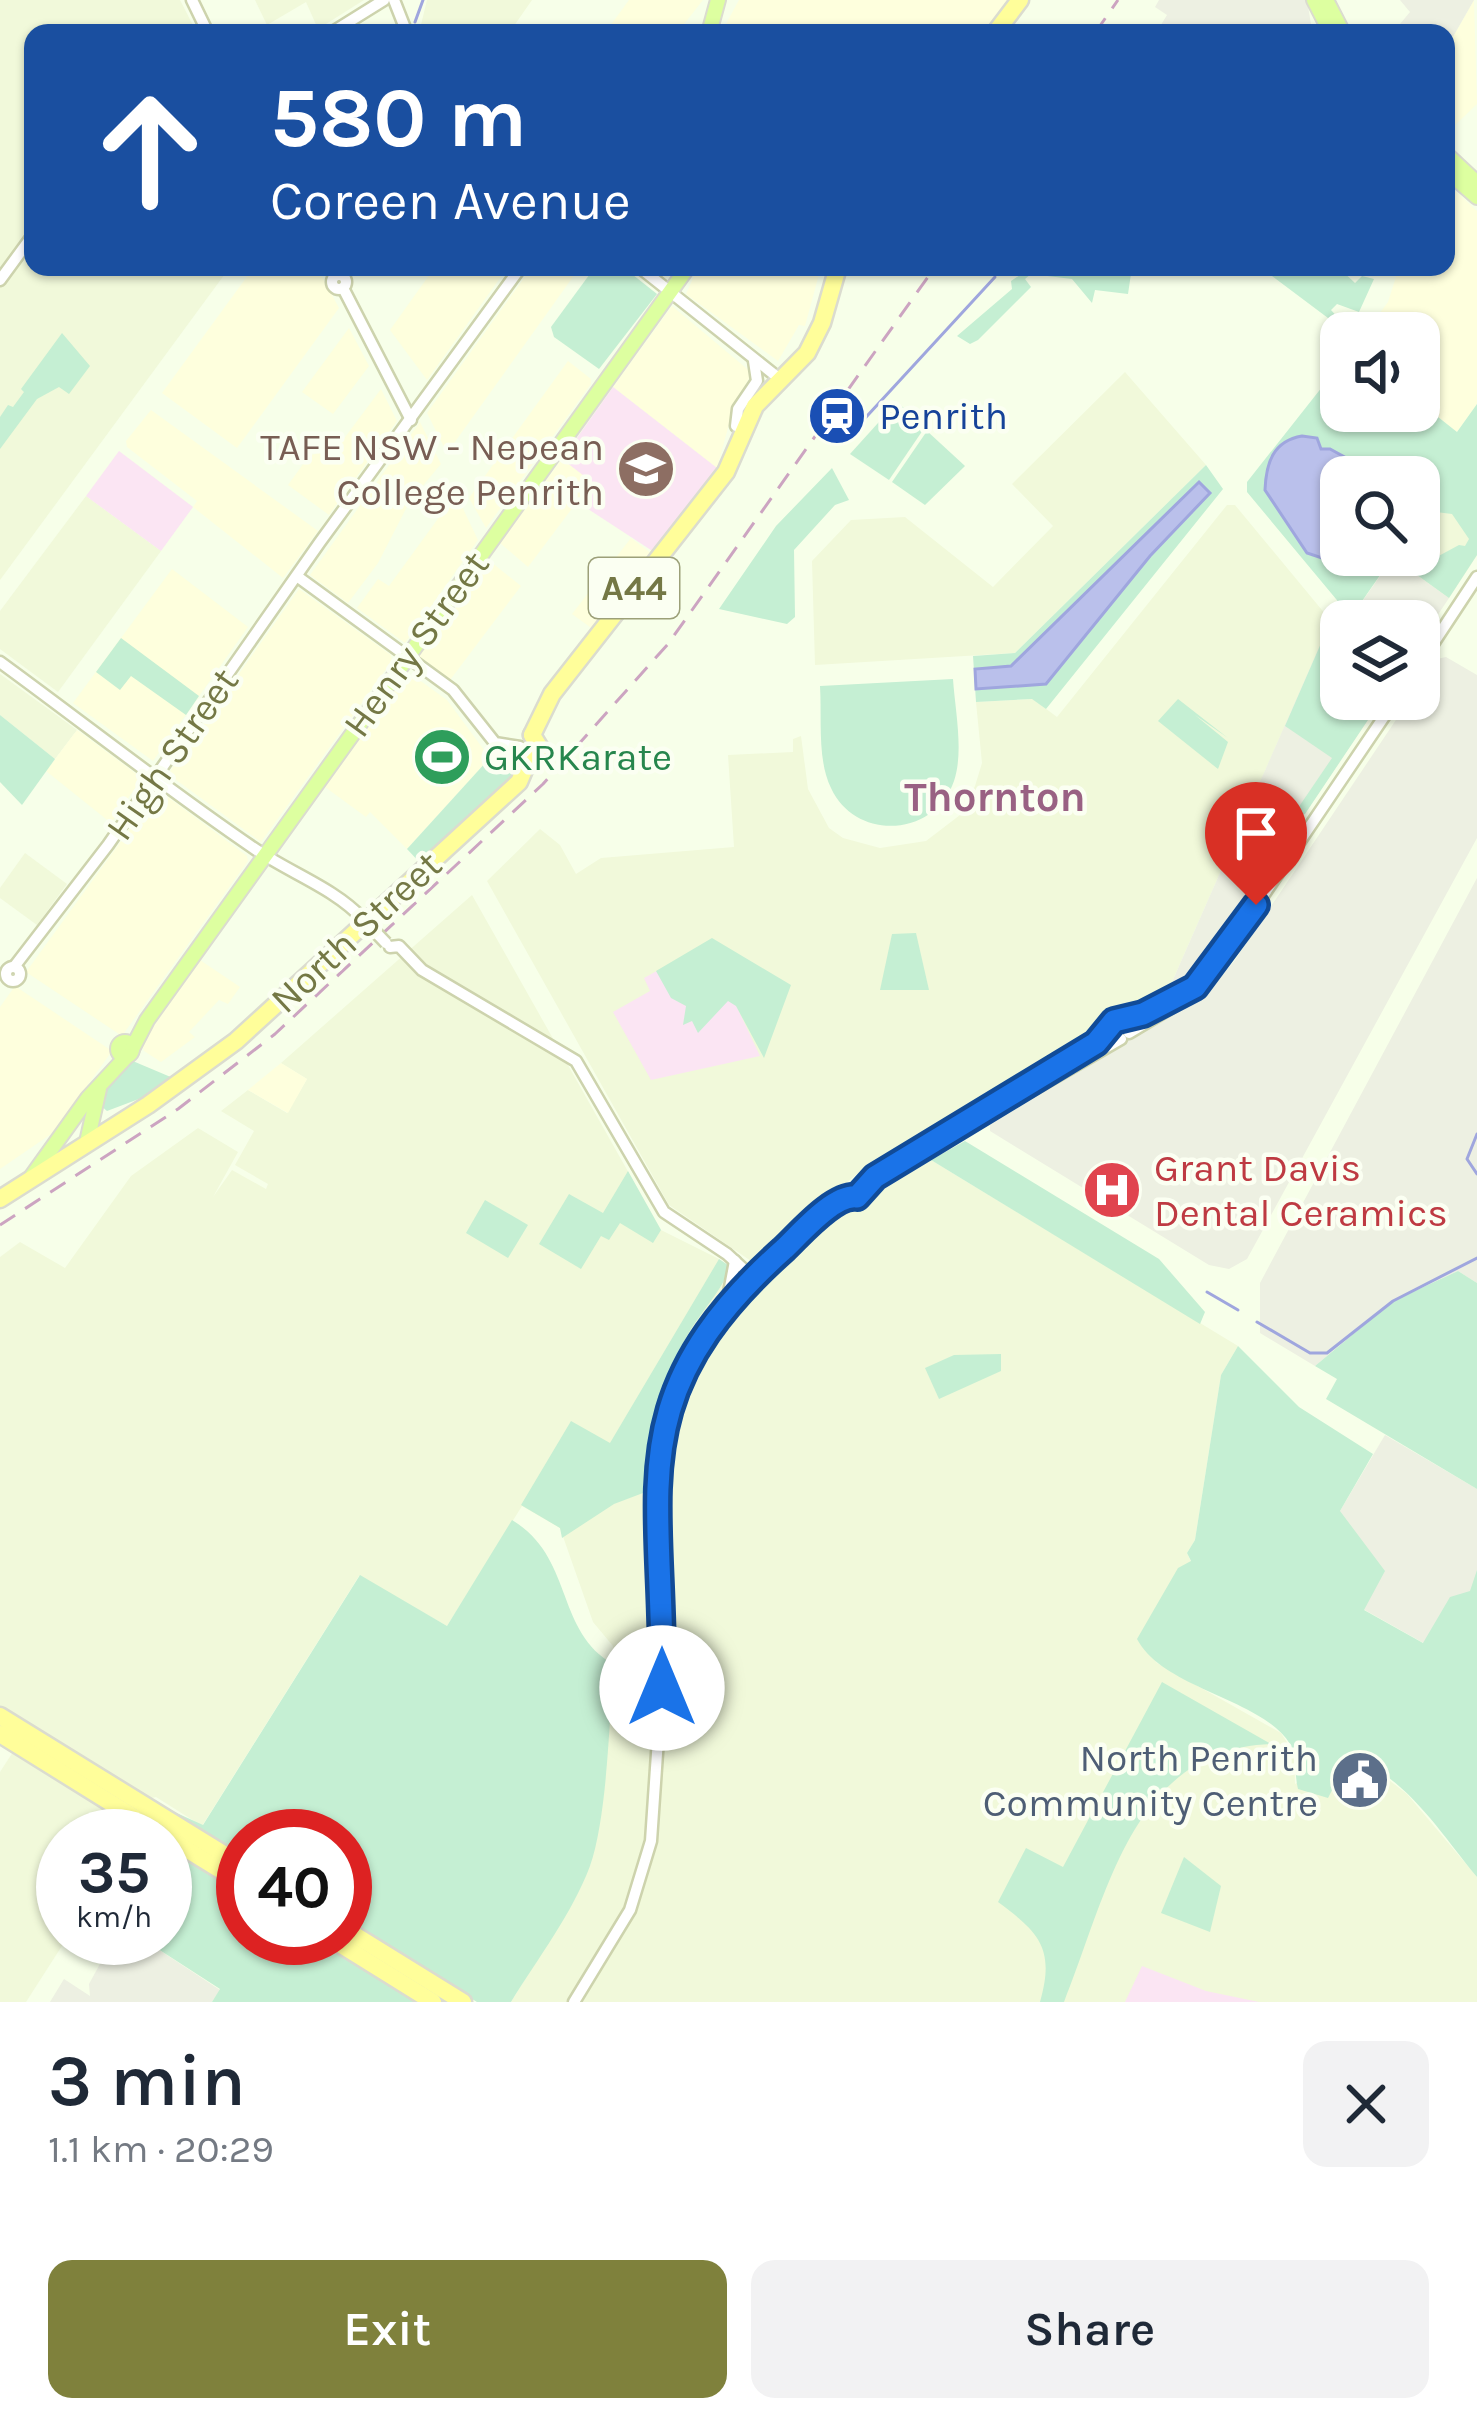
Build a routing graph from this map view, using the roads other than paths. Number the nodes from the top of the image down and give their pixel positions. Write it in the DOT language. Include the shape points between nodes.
graph roads {
  1 [pos="384,0"];
  2 [pos="1020,0"];
  3 [pos="1033,0"];
  4 [pos="345,24"];
  5 [pos="1002,24"];
  6 [pos="1015,24"];
  7 [pos="1455,162"];
  8 [pos="1477,183"];
  9 [pos="24,247"];
  10 [pos="345,276"];
  11 [pos="515,276"];
  12 [pos="651,276"];
  13 [pos="682,276"];
  14 [pos="830,276"];
  15 [pos="0,280"];
  16 [pos="671,292"];
  17 [pos="748,354"];
  18 [pos="778,377"];
  19 [pos="411,420"];
  20 [pos="736,426"];
  21 [pos="719,478"];
  22 [pos="298,577"];
  23 [pos="1477,577"];
  24 [pos="1440,633"];
  25 [pos="408,656"];
  26 [pos="0,662"];
  27 [pos="1382,720"];
  28 [pos="527,746"];
  29 [pos="155,776"];
  30 [pos="265,855"];
  31 [pos="1195,987"];
  32 [pos="0,992"];
  33 [pos="1125,1020"];
  34 [pos="1111,1028"];
  35 [pos="1125,1036"];
  36 [pos="105,1079"];
  37 [pos="164,1092"];
  38 [pos="94,1101"];
  39 [pos="118,1115"];
  40 [pos="968,1125"];
  41 [pos="93,1130"];
  42 [pos="82,1148"];
  43 [pos="62,1156"];
  44 [pos="32,1176"];
  45 [pos="0,1198"];
  46 [pos="735,1261"];
  47 [pos="752,1277"];
  48 [pos="727,1303"];
  49 [pos="0,1716"];
  50 [pos="0,1734"];
  51 [pos="121,1809"];
  52 [pos="216,1849"];
  53 [pos="372,1946"];
  54 [pos="372,1964"];
  55 [pos="433,2002"];
  56 [pos="463,2002"];
  57 [pos="574,2002"];
  1 -- 4 [label="street"];
  2 -- 5 [label="highway"];
  3 -- 6 [label="highway"];
  7 -- 8 [label="main road"];
  9 -- 15 [label="street"];
  10 -- 19 [label="street"];
  11 -- 19 [label="street, High Street"];
  12 -- 16 [label="street"];
  13 -- 16 [label="main road, Henry Street"];
  14 -- 18 [label="highway, A44" via="805,339"];
  16 -- 17 [label="street"];
  16 -- 25 [label="main road, Henry Street"];
  17 -- 18 [label="street"];
  17 -- 20 [label="street" via="758,375"];
  18 -- 20 [label="highway, A44" via="747,403"];
  18 -- 21 [label="highway, A44" via="747,418"];
  19 -- 22 [label="street, High Street"];
  20 -- 21 [label="highway, A44"];
  21 -- 28 [label="highway, A44" via="552,694"];
  22 -- 25 [label="street"];
  22 -- 29 [label="street, High Street"];
  23 -- 24 [label="street"];
  25 -- 28 [label="street" via="455,692 495,743"];
  25 -- 30 [label="main road, Henry Street"];
  26 -- 29 [label="street"];
  27 -- 31 [label="street"];
  28 -- 37 [label="highway, North Street / A44" via="519,782 246,1033"];
  29 -- 30 [label="street"];
  29 -- 32 [label="street, High Street"];
  30 -- 36 [label="main road, Henry Street"];
  30 -- 46 [label="street, bridge" via="342,898 422,970 572,1058 664,1212"];
  31 -- 33 [label="street"];
  31 -- 35 [label="street"];
  33 -- 34 [label="street"];
  33 -- 35 [label="street"];
  34 -- 35 [label="street"];
  34 -- 40 [label="street"];
  35 -- 40 [label="street"];
  36 -- 38 [label="main road"];
  36 -- 44 [label="main road"];
  37 -- 39 [label="highway, North Street / A44"];
  37 -- 42 [label="highway, North Street / A44"];
  38 -- 39 [label="main road"];
  38 -- 41 [label="main road"];
  39 -- 41 [label="highway, North Street / A44"];
  40 -- 47 [label="street" via="854,1193"];
  41 -- 42 [label="main road"];
  41 -- 43 [label="highway, A44"];
  42 -- 43 [label="highway, A44"];
  43 -- 44 [label="highway, A44"];
  44 -- 45 [label="highway, A44"];
  46 -- 47 [label="street"];
  46 -- 48 [label="street"];
  47 -- 48 [label="street"];
  48 -- 57 [label="street" via="685,1367 659,1448 662,1688 650,1848 626,1918"];
  49 -- 52 [label="highway"];
  50 -- 51 [label="highway"];
  53 -- 56 [label="highway"];
  54 -- 55 [label="highway"];
}
